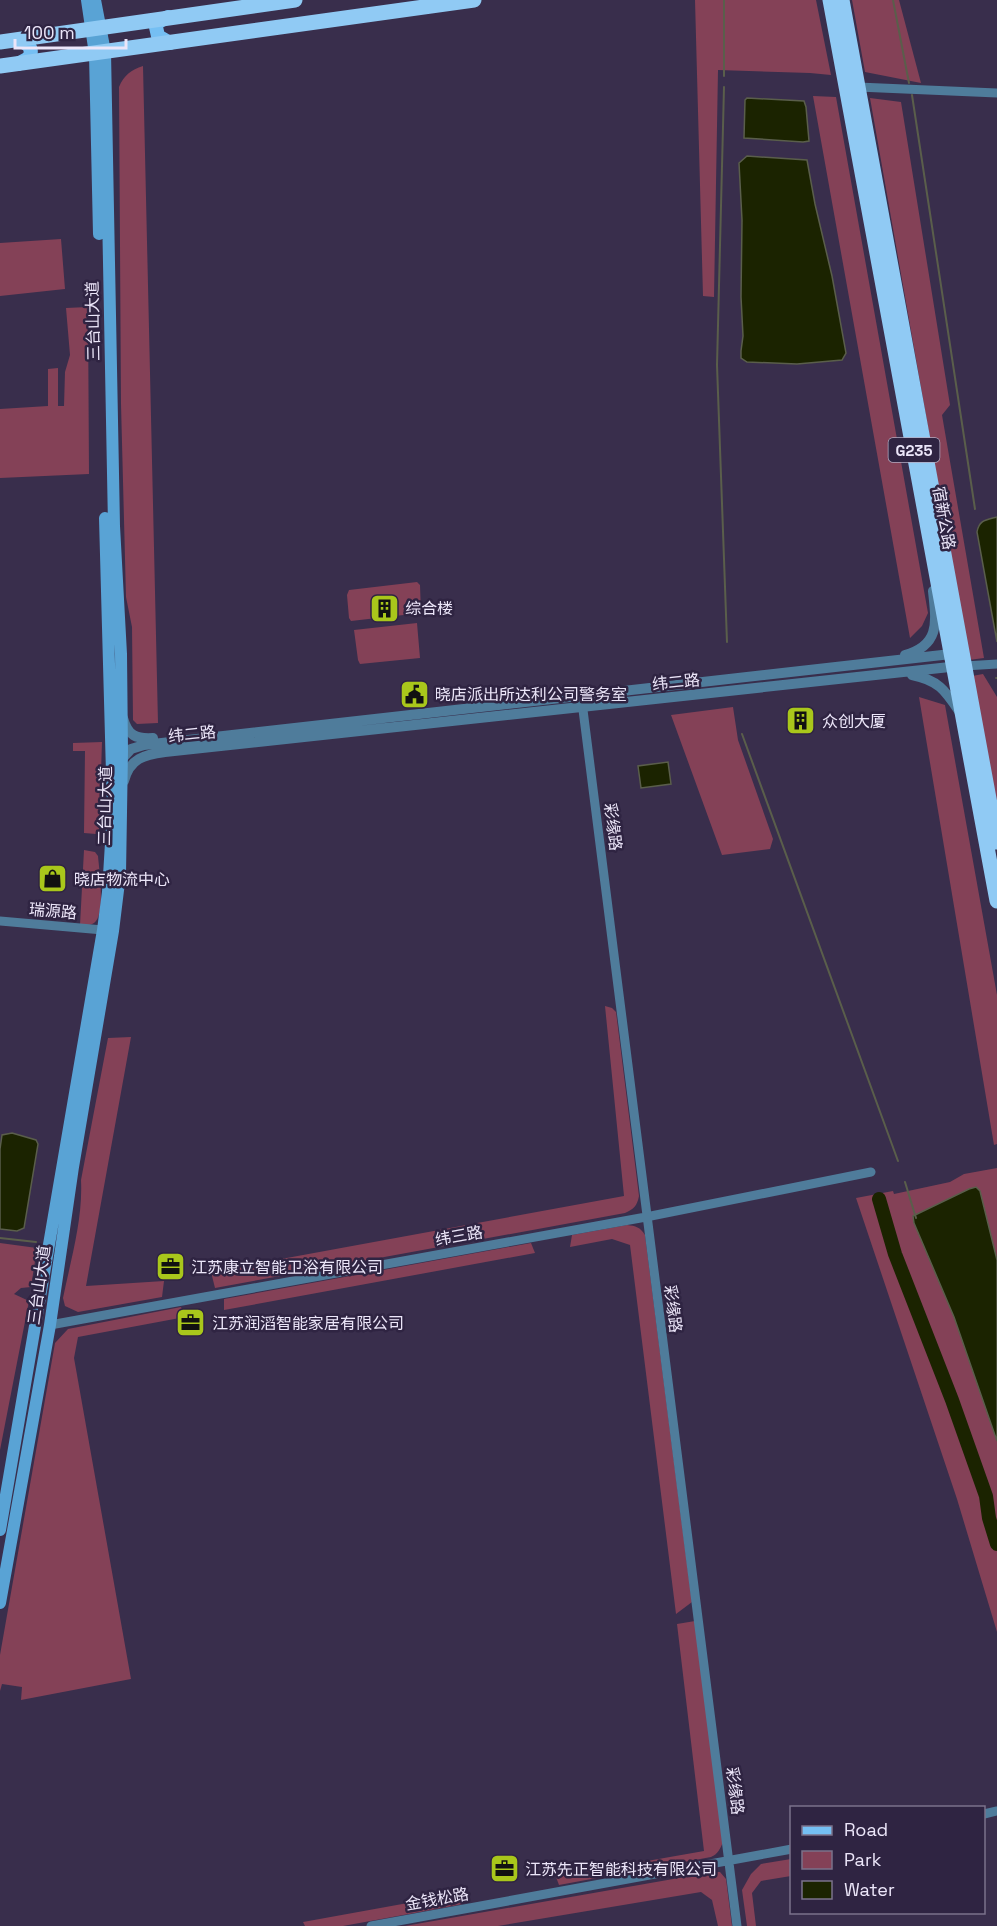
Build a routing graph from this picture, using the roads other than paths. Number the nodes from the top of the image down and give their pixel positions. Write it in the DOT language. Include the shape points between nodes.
graph roads {
  1 [pos="87,0"];
  2 [pos="95,0"];
  3 [pos="295,0"];
  4 [pos="474,0"];
  5 [pos="830,0"];
  6 [pos="842,0"];
  7 [pos="168,17"];
  8 [pos="96,27"];
  9 [pos="7,41"];
  10 [pos="170,43"];
  11 [pos="100,53"];
  12 [pos="18,64"];
  13 [pos="0,66"];
  14 [pos="858,87"];
  15 [pos="997,93"];
  16 [pos="924,507"];
  17 [pos="956,662"];
  18 [pos="872,663"];
  19 [pos="997,664"];
  20 [pos="858,677"];
  21 [pos="581,696"];
  22 [pos="583,708"];
  23 [pos="122,713"];
  24 [pos="963,717"];
  25 [pos="237,734"];
  26 [pos="123,758"];
  27 [pos="117,783"];
  28 [pos="997,842"];
  29 [pos="997,901"];
  30 [pos="0,921"];
  31 [pos="103,930"];
  32 [pos="872,1173"];
  33 [pos="646,1217"];
  34 [pos="50,1325"];
  35 [pos="0,1530"];
  36 [pos="0,1603"];
  37 [pos="790,1849"];
  38 [pos="729,1861"];
  39 [pos="371,1926"];
  40 [pos="737,1926"];
  1 -- 8 [label="main road, 三台山大道"];
  2 -- 8 [label="main road, 三台山大道"];
  3 -- 7 [label="highway"];
  4 -- 10 [label="highway"];
  5 -- 16 [label="highway, 宿新公路 / G235"];
  6 -- 14 [label="highway, 宿新公路 / G235"];
  7 -- 8 [label="highway"];
  7 -- 10 [label="main road" via="156,27 158,36"];
  8 -- 9 [label="highway"];
  8 -- 11 [label="main road, 三台山大道"];
  9 -- 12 [label="main road" via="29,45 29,58"];
  10 -- 11 [label="highway"];
  11 -- 12 [label="highway"];
  11 -- 23 [label="main road, 三台山大道"];
  11 -- 27 [label="main road, 三台山大道"];
  12 -- 13 [label="highway"];
  14 -- 15 [label="street"];
  14 -- 17 [label="highway, 宿新公路 / G235"];
  16 -- 17 [label="highway, 宿新公路 / G235"];
  16 -- 18 [label="street" via="934,634 913,652"];
  17 -- 18 [label="street, 纬二路"];
  17 -- 19 [label="street"];
  17 -- 20 [label="street, 纬二路"];
  17 -- 24 [label="highway, 宿新公路 / G235"];
  17 -- 28 [label="highway, 宿新公路 / G235"];
  18 -- 21 [label="street, 纬二路"];
  20 -- 22 [label="street, 纬二路"];
  20 -- 24 [label="street" via="924,678 941,686"];
  21 -- 22 [label="street, 彩缘路"];
  21 -- 25 [label="street, 纬二路"];
  22 -- 27 [label="street, 纬二路" via="150,754 137,759"];
  22 -- 33 [label="street, 彩缘路"];
  23 -- 25 [label="street" via="130,734 138,738 209,732"];
  23 -- 26 [label="main road, 三台山大道"];
  24 -- 29 [label="highway, 宿新公路 / G235"];
  25 -- 26 [label="street, 纬二路" via="144,745 131,749"];
  26 -- 27 [label="main road, 三台山大道"];
  27 -- 31 [label="main road, 三台山大道"];
  27 -- 34 [label="main road, 三台山大道" via="120,874 113,931"];
  30 -- 31 [label="street, 瑞源路"];
  31 -- 35 [label="main road, 三台山大道"];
  32 -- 33 [label="street, 纬三路"];
  33 -- 34 [label="street, 纬三路"];
  33 -- 38 [label="street, 彩缘路"];
  34 -- 36 [label="main road, 三台山大道"];
  37 -- 38 [label="street, 金钱松路"];
  38 -- 39 [label="street, 金钱松路"];
  38 -- 40 [label="street, 彩缘路"];
}
